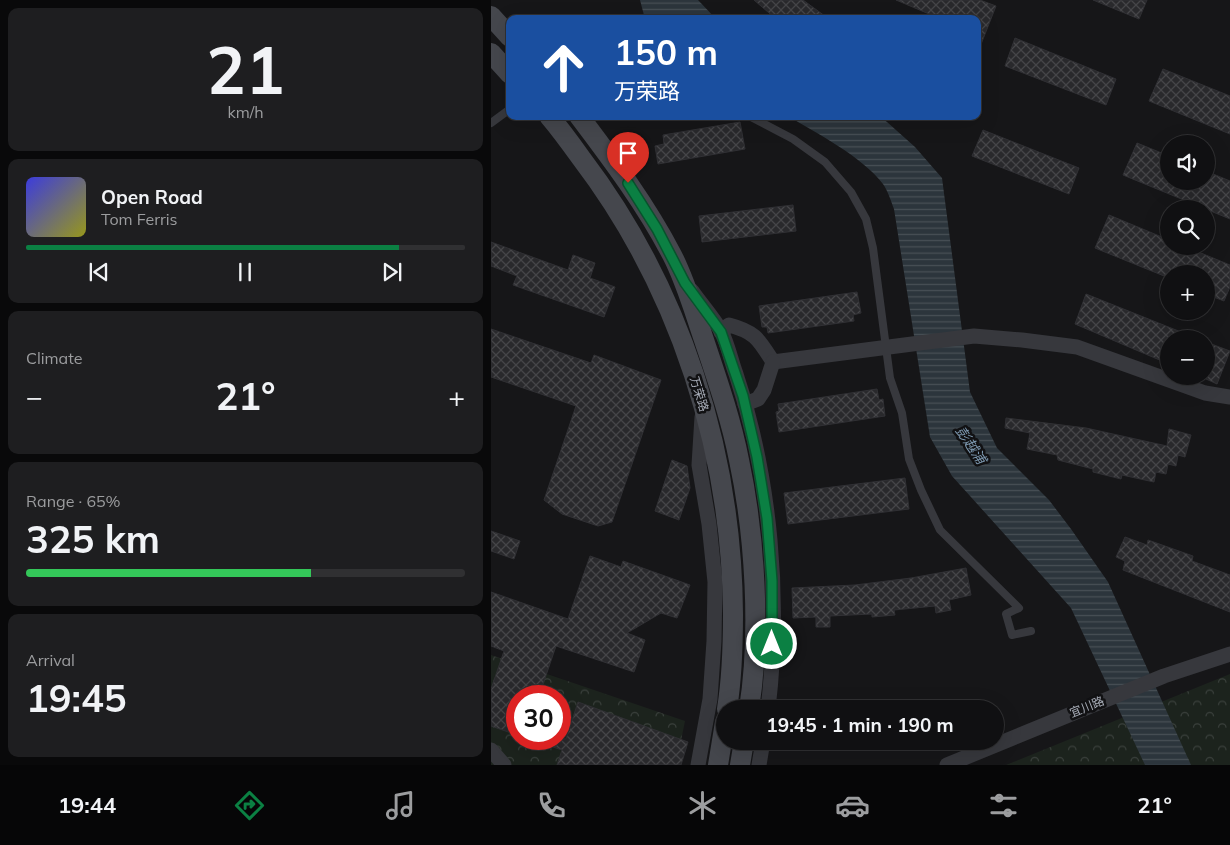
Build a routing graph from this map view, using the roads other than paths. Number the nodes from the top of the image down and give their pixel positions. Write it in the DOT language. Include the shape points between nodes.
graph roads {
  1 [pos="491,16"];
  2 [pos="506,33"];
  3 [pos="491,53"];
  4 [pos="506,70"];
  5 [pos="506,112"];
  6 [pos="552,120"];
  7 [pos="582,120"];
  8 [pos="756,120"];
  9 [pos="491,123"];
  10 [pos="685,283"];
  11 [pos="721,332"];
  12 [pos="885,347"];
  13 [pos="773,362"];
  14 [pos="1230,397"];
  15 [pos="703,404"];
  16 [pos="745,404"];
  17 [pos="1031,631"];
  18 [pos="1230,654"];
  19 [pos="728,700"];
  20 [pos="750,700"];
  21 [pos="769,700"];
  22 [pos="491,750"];
  23 [pos="720,750"];
  24 [pos="742,750"];
  25 [pos="762,750"];
  26 [pos="504,765"];
  27 [pos="698,765"];
  28 [pos="718,765"];
  29 [pos="740,765"];
  30 [pos="759,765"];
  31 [pos="947,765"];
  1 -- 2 [label="main road"];
  3 -- 4 [label="main road"];
  5 -- 9 [label="lane"];
  6 -- 15 [label="main road, 万荣路" via="600,183 637,241 685,349"];
  7 -- 10 [label="main road, 万荣路" via="619,168 653,221"];
  8 -- 12 [label="lane" via="825,162 851,192 866,219 873,248"];
  10 -- 11 [label="street"];
  10 -- 20 [label="main road, 万荣路" via="724,399 739,460 754,581"];
  11 -- 13 [label="street" via="729,325 744,329 759,340"];
  11 -- 16 [label="street"];
  12 -- 13 [label="street"];
  12 -- 14 [label="street" via="974,336 1077,347 1205,393"];
  12 -- 17 [label="lane" via="909,459 940,530 1019,608 1006,614 1012,636"];
  13 -- 16 [label="street" via="764,390 758,399"];
  15 -- 19 [label="main road, 万荣路" via="728,523 733,581 733,642"];
  15 -- 27 [label="street" via="699,465 713,563 715,641 710,699"];
  16 -- 21 [label="street" via="767,518 772,581"];
  18 -- 31 [label="street, 宜川路" via="1164,676"];
  22 -- 26 [label="street"];
  23 -- 28 [label="main road"];
  24 -- 29 [label="main road"];
  25 -- 30 [label="street"];
}
